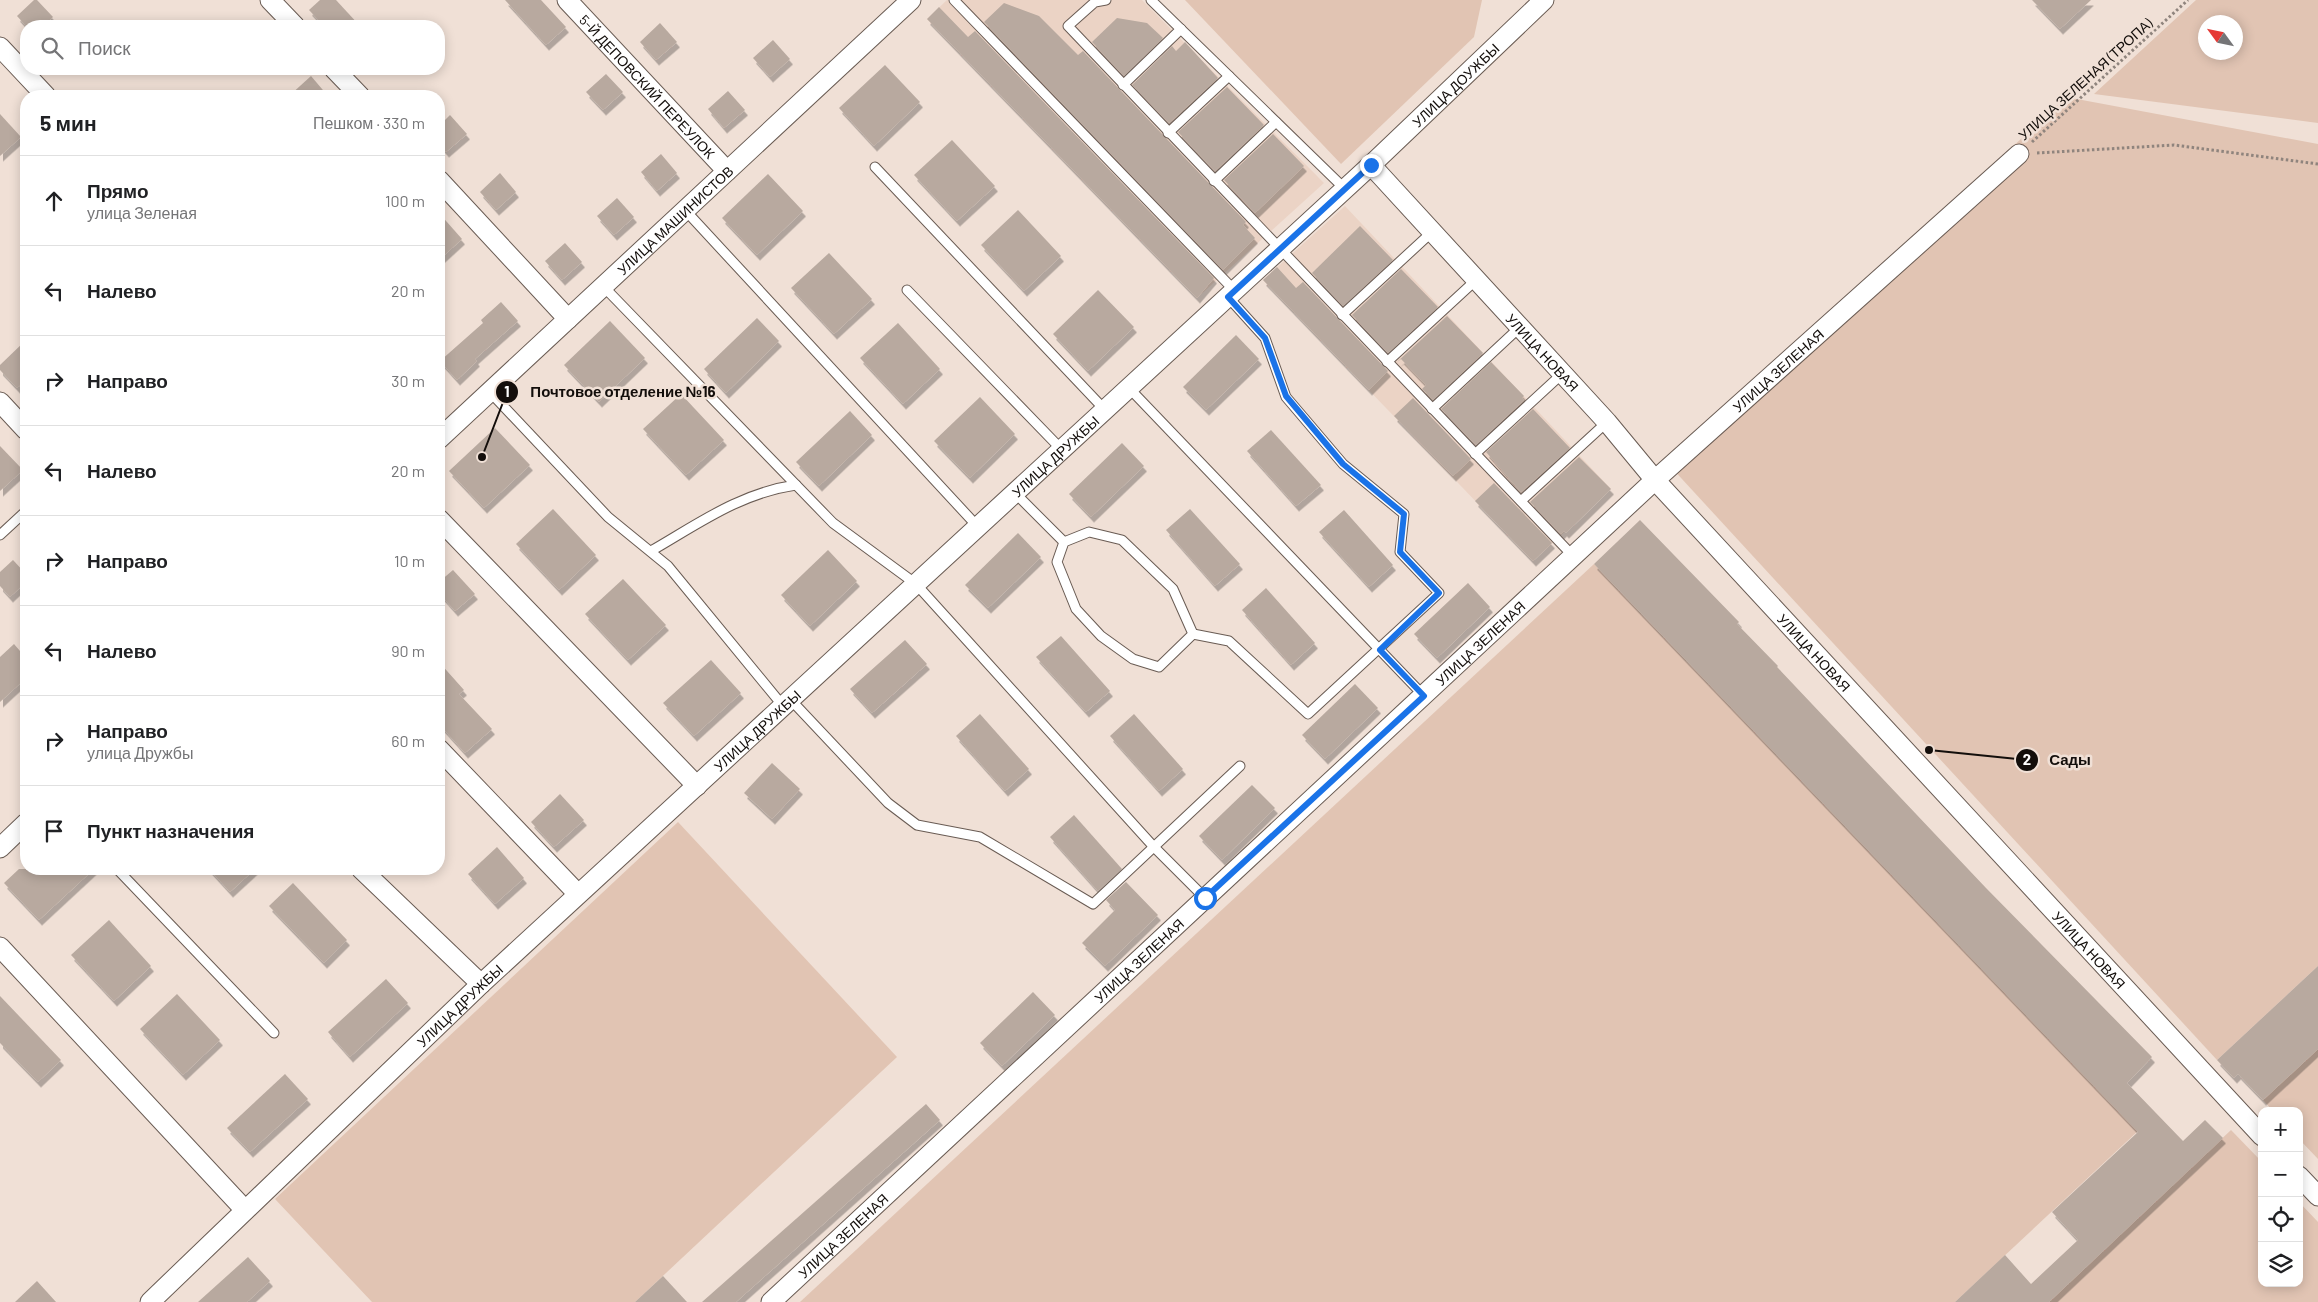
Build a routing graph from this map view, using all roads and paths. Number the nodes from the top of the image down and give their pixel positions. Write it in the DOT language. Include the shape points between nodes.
graph roads {
  1 [pos="270,0"];
  2 [pos="567,0"];
  3 [pos="954,0"];
  4 [pos="1106,0"];
  5 [pos="1151,0"];
  6 [pos="2188,0"];
  7 [pos="907,1"];
  8 [pos="1539,2"];
  9 [pos="289,20"];
  10 [pos="1181,29"];
  11 [pos="0,47"];
  12 [pos="20,68"];
  13 [pos="26,75"];
  14 [pos="340,75"];
  15 [pos="1229,76"];
  16 [pos="1123,86"];
  17 [pos="40,90"];
  18 [pos="354,90"];
  19 [pos="1276,122"];
  20 [pos="1168,132"];
  21 [pos="2019,154"];
  22 [pos="2318,164"];
  23 [pos="1371,165"];
  24 [pos="875,166"];
  25 [pos="727,171"];
  26 [pos="1214,180"];
  27 [pos="445,186"];
  28 [pos="1345,189"];
  29 [pos="685,210"];
  30 [pos="1432,232"];
  31 [pos="1279,250"];
  32 [pos="1476,280"];
  33 [pos="603,286"];
  34 [pos="908,290"];
  35 [pos="1231,294"];
  36 [pos="1342,315"];
  37 [pos="568,319"];
  38 [pos="1520,327"];
  39 [pos="1388,362"];
  40 [pos="1562,374"];
  41 [pos="1129,388"];
  42 [pos="490,392"];
  43 [pos="0,402"];
  44 [pos="1432,409"];
  45 [pos="1106,410"];
  46 [pos="1607,422"];
  47 [pos="20,424"];
  48 [pos="445,433"];
  49 [pos="1062,450"];
  50 [pos="1475,454"];
  51 [pos="1655,480"];
  52 [pos="796,485"];
  53 [pos="1015,492"];
  54 [pos="1521,501"];
  55 [pos="20,517"];
  56 [pos="445,525"];
  57 [pos="978,527"];
  58 [pos="0,536"];
  59 [pos="1064,542"];
  60 [pos="651,552"];
  61 [pos="1573,556"];
  62 [pos="916,584"];
  63 [pos="1194,634"];
  64 [pos="1380,650"];
  65 [pos="1424,696"];
  66 [pos="787,703"];
  67 [pos="445,755"];
  68 [pos="1240,766"];
  69 [pos="697,786"];
  70 [pos="20,829"];
  71 [pos="1153,846"];
  72 [pos="0,848"];
  73 [pos="123,875"];
  74 [pos="367,875"];
  75 [pos="578,894"];
  76 [pos="1205,898"];
  77 [pos="0,948"];
  78 [pos="481,984"];
  79 [pos="274,1033"];
  80 [pos="2258,1132"];
  81 [pos="2303,1180"];
  82 [pos="2318,1196"];
  83 [pos="245,1210"];
  84 [pos="150,1302"];
  85 [pos="771,1302"];
  1 -- 9 [label="street"];
  2 -- 25 [label="street, 5-Й ДЕПОВСКИЙ ПЕРЕУЛОК"];
  3 -- 35 [label="lane"];
  4 -- 16 [label="lane" via="1095,2 1068,26"];
  5 -- 10 [label="lane"];
  6 -- 21 [label="path, УЛИЦА ЗЕЛЕНАЯ (ТРОПА)"];
  7 -- 25 [label="street, УЛИЦА МАШИНИСТОВ"];
  8 -- 23 [label="street, УЛИЦА ДОУЖБЫ"];
  10 -- 15 [label="lane"];
  10 -- 16 [label="lane"];
  11 -- 12 [label="street"];
  13 -- 17 [label="street"];
  14 -- 18 [label="street"];
  15 -- 19 [label="lane"];
  15 -- 20 [label="lane"];
  16 -- 20 [label="lane"];
  19 -- 26 [label="lane"];
  19 -- 28 [label="lane"];
  20 -- 26 [label="lane"];
  21 -- 22 [label="path" via="2174,145"];
  21 -- 51 [label="street, УЛИЦА ЗЕЛЕНАЯ"];
  23 -- 28 [label="street, УЛИЦА ДРУЖБЫ"];
  23 -- 30 [label="street, УЛИЦА НОВАЯ"];
  24 -- 45 [label="lane"];
  25 -- 29 [label="street, УЛИЦА МАШИНИСТОВ"];
  26 -- 31 [label="lane"];
  27 -- 37 [label="street"];
  28 -- 31 [label="street, УЛИЦА ДРУЖБЫ"];
  29 -- 33 [label="street, УЛИЦА МАШИНИСТОВ"];
  29 -- 57 [label="lane"];
  30 -- 32 [label="street, УЛИЦА НОВАЯ"];
  30 -- 36 [label="lane"];
  31 -- 35 [label="street, УЛИЦА ДРУЖБЫ"];
  31 -- 36 [label="lane"];
  32 -- 38 [label="street, УЛИЦА НОВАЯ"];
  32 -- 39 [label="lane"];
  33 -- 37 [label="street, УЛИЦА МАШИНИСТОВ"];
  33 -- 52 [label="lane"];
  34 -- 49 [label="lane"];
  35 -- 41 [label="street, УЛИЦА ДРУЖБЫ"];
  35 -- 64 [label="lane" via="1265,338 1286,396 1343,464 1404,514 1400,552 1439,593"];
  36 -- 39 [label="lane"];
  37 -- 42 [label="street, УЛИЦА МАШИНИСТОВ"];
  38 -- 40 [label="street, УЛИЦА НОВАЯ"];
  38 -- 44 [label="lane"];
  39 -- 44 [label="lane"];
  40 -- 46 [label="street, УЛИЦА НОВАЯ"];
  40 -- 50 [label="lane"];
  41 -- 45 [label="street, УЛИЦА ДРУЖБЫ"];
  41 -- 64 [label="lane"];
  42 -- 48 [label="street, УЛИЦА МАШИНИСТОВ"];
  42 -- 60 [label="lane" via="608,517"];
  43 -- 47 [label="street"];
  44 -- 50 [label="lane"];
  45 -- 49 [label="street, УЛИЦА ДРУЖБЫ"];
  46 -- 51 [label="street, УЛИЦА НОВАЯ"];
  46 -- 54 [label="lane"];
  49 -- 53 [label="street, УЛИЦА ДРУЖБЫ"];
  50 -- 54 [label="lane"];
  51 -- 61 [label="street, УЛИЦА ЗЕЛЕНАЯ"];
  51 -- 80 [label="street, УЛИЦА НОВАЯ"];
  52 -- 60 [label="lane" via="771,488 740,500"];
  52 -- 62 [label="lane" via="833,523"];
  53 -- 57 [label="street, УЛИЦА ДРУЖБЫ"];
  53 -- 59 [label="lane"];
  54 -- 61 [label="lane"];
  55 -- 58 [label="lane"];
  56 -- 69 [label="street"];
  57 -- 62 [label="street, УЛИЦА ДРУЖБЫ"];
  59 -- 63 [label="lane" via="1089,532 1122,540 1173,589"];
  59 -- 63 [label="lane" via="1057,562 1076,609 1101,636 1134,659 1159,667"];
  60 -- 66 [label="lane" via="668,566"];
  61 -- 65 [label="street, УЛИЦА ЗЕЛЕНАЯ"];
  62 -- 66 [label="street, УЛИЦА ДРУЖБЫ"];
  62 -- 71 [label="lane"];
  63 -- 64 [label="lane" via="1229,641 1308,714"];
  64 -- 65 [label="lane"];
  65 -- 76 [label="street, УЛИЦА ЗЕЛЕНАЯ"];
  66 -- 69 [label="street, УЛИЦА ДРУЖБЫ"];
  66 -- 71 [label="lane" via="888,803 917,825 980,837 1093,904"];
  67 -- 75 [label="street"];
  68 -- 71 [label="lane"];
  69 -- 75 [label="street, УЛИЦА ДРУЖБЫ"];
  70 -- 72 [label="street"];
  71 -- 76 [label="lane"];
  73 -- 79 [label="lane"];
  74 -- 78 [label="street"];
  75 -- 78 [label="street, УЛИЦА ДРУЖБЫ"];
  76 -- 85 [label="street, УЛИЦА ЗЕЛЕНАЯ"];
  77 -- 83 [label="street"];
  78 -- 83 [label="street, УЛИЦА ДРУЖБЫ"];
  81 -- 82 [label="street"];
  83 -- 84 [label="street, УЛИЦА ДРУЖБЫ"];
}
